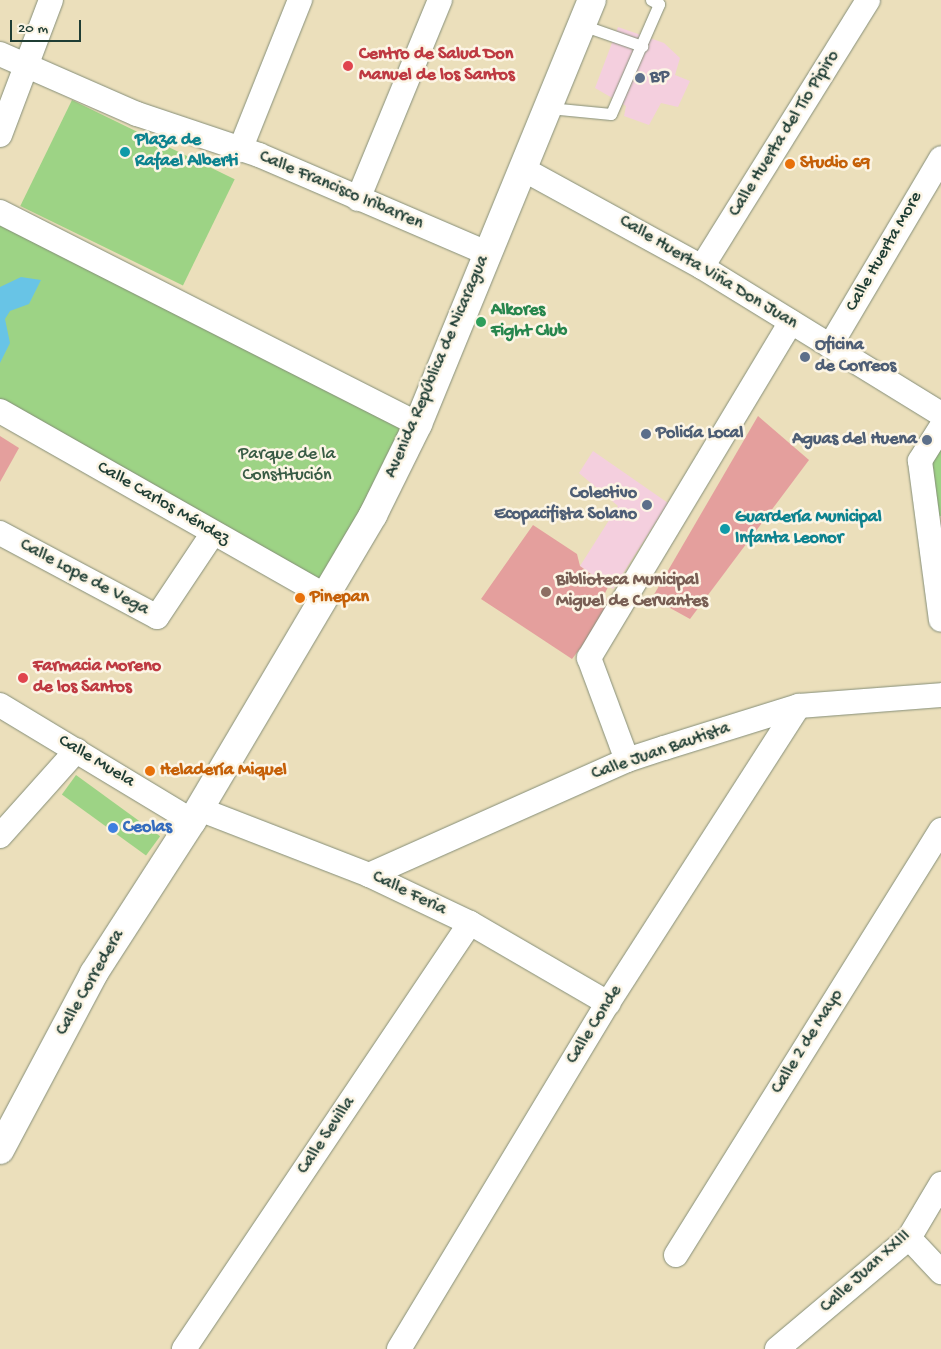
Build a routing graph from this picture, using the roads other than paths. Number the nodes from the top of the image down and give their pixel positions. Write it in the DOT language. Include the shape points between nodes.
graph roads {
  1 [pos="51,0"];
  2 [pos="300,0"];
  3 [pos="592,0"];
  4 [pos="652,0"];
  5 [pos="868,0"];
  6 [pos="436,1"];
  7 [pos="581,24"];
  8 [pos="642,46"];
  9 [pos="0,54"];
  10 [pos="27,66"];
  11 [pos="549,108"];
  12 [pos="0,135"];
  13 [pos="240,150"];
  14 [pos="941,158"];
  15 [pos="523,169"];
  16 [pos="358,199"];
  17 [pos="0,212"];
  18 [pos="487,253"];
  19 [pos="702,267"];
  20 [pos="790,322"];
  21 [pos="830,346"];
  22 [pos="0,411"];
  23 [pos="941,414"];
  24 [pos="418,424"];
  25 [pos="941,427"];
  26 [pos="934,517"];
  27 [pos="0,533"];
  28 [pos="213,533"];
  29 [pos="326,596"];
  30 [pos="941,620"];
  31 [pos="941,695"];
  32 [pos="0,705"];
  33 [pos="799,706"];
  34 [pos="77,750"];
  35 [pos="627,760"];
  36 [pos="195,815"];
  37 [pos="941,830"];
  38 [pos="0,836"];
  39 [pos="369,875"];
  40 [pos="470,923"];
  41 [pos="608,1004"];
  42 [pos="0,1150"];
  43 [pos="941,1184"];
  44 [pos="909,1238"];
  45 [pos="676,1255"];
  46 [pos="941,1272"];
  47 [pos="184,1349"];
  48 [pos="399,1349"];
  49 [pos="777,1349"];
  1 -- 10 [label="street"];
  2 -- 13 [label="street"];
  3 -- 7 [label="street, Avenida República de Nicaragua"];
  4 -- 8 [label="lane" via="659,4"];
  5 -- 19 [label="street, Calle Huerta del Tío Pipiro"];
  6 -- 16 [label="street"];
  7 -- 8 [label="lane"];
  7 -- 11 [label="street, Avenida República de Nicaragua"];
  8 -- 11 [label="lane" via="611,114"];
  9 -- 10 [label="street, Calle Francisco Iribarren"];
  10 -- 12 [label="street"];
  10 -- 13 [label="street, Calle Francisco Iribarren" via="137,114"];
  11 -- 15 [label="street, Avenida República de Nicaragua"];
  13 -- 16 [label="street, Calle Francisco Iribarren"];
  14 -- 21 [label="street, Calle Huerta More"];
  15 -- 18 [label="street, Avenida República de Nicaragua"];
  15 -- 19 [label="street, Calle Huerta Viña Don Juan"];
  16 -- 18 [label="street, Calle Francisco Iribarren"];
  17 -- 24 [label="street"];
  18 -- 24 [label="street, Avenida República de Nicaragua"];
  19 -- 20 [label="street, Calle Huerta Viña Don Juan"];
  20 -- 21 [label="street, Calle Huerta Viña Don Juan"];
  20 -- 35 [label="street" via="589,658"];
  21 -- 23 [label="street, Calle Huerta Viña Don Juan"];
  22 -- 28 [label="street, Calle Carlos Méndez"];
  24 -- 29 [label="street, Avenida República de Nicaragua"];
  25 -- 26 [label="street" via="920,461"];
  26 -- 30 [label="street"];
  27 -- 28 [label="street, Calle Lope de Vega" via="157,617"];
  28 -- 29 [label="street, Calle Carlos Méndez"];
  29 -- 36 [label="street, Avenida República de Nicaragua"];
  31 -- 33 [label="street, Calle Juan Bautista"];
  32 -- 34 [label="street, Calle Muela"];
  33 -- 35 [label="street, Calle Juan Bautista" via="661,741"];
  33 -- 41 [label="street, Calle Conde"];
  34 -- 36 [label="street, Calle Muela"];
  34 -- 38 [label="street"];
  35 -- 39 [label="street, Calle Juan Bautista"];
  36 -- 39 [label="street, Calle Feria"];
  36 -- 42 [label="street, Calle Corredera" via="94,973"];
  37 -- 45 [label="street, Calle 2 de Mayo"];
  39 -- 40 [label="street, Calle Feria"];
  40 -- 41 [label="street, Calle Feria"];
  40 -- 47 [label="street, Calle Sevilla"];
  41 -- 48 [label="street, Calle Conde"];
  43 -- 44 [label="street, Calle Juan XXIII"];
  44 -- 46 [label="street"];
  44 -- 49 [label="street, Calle Juan XXIII"];
}
